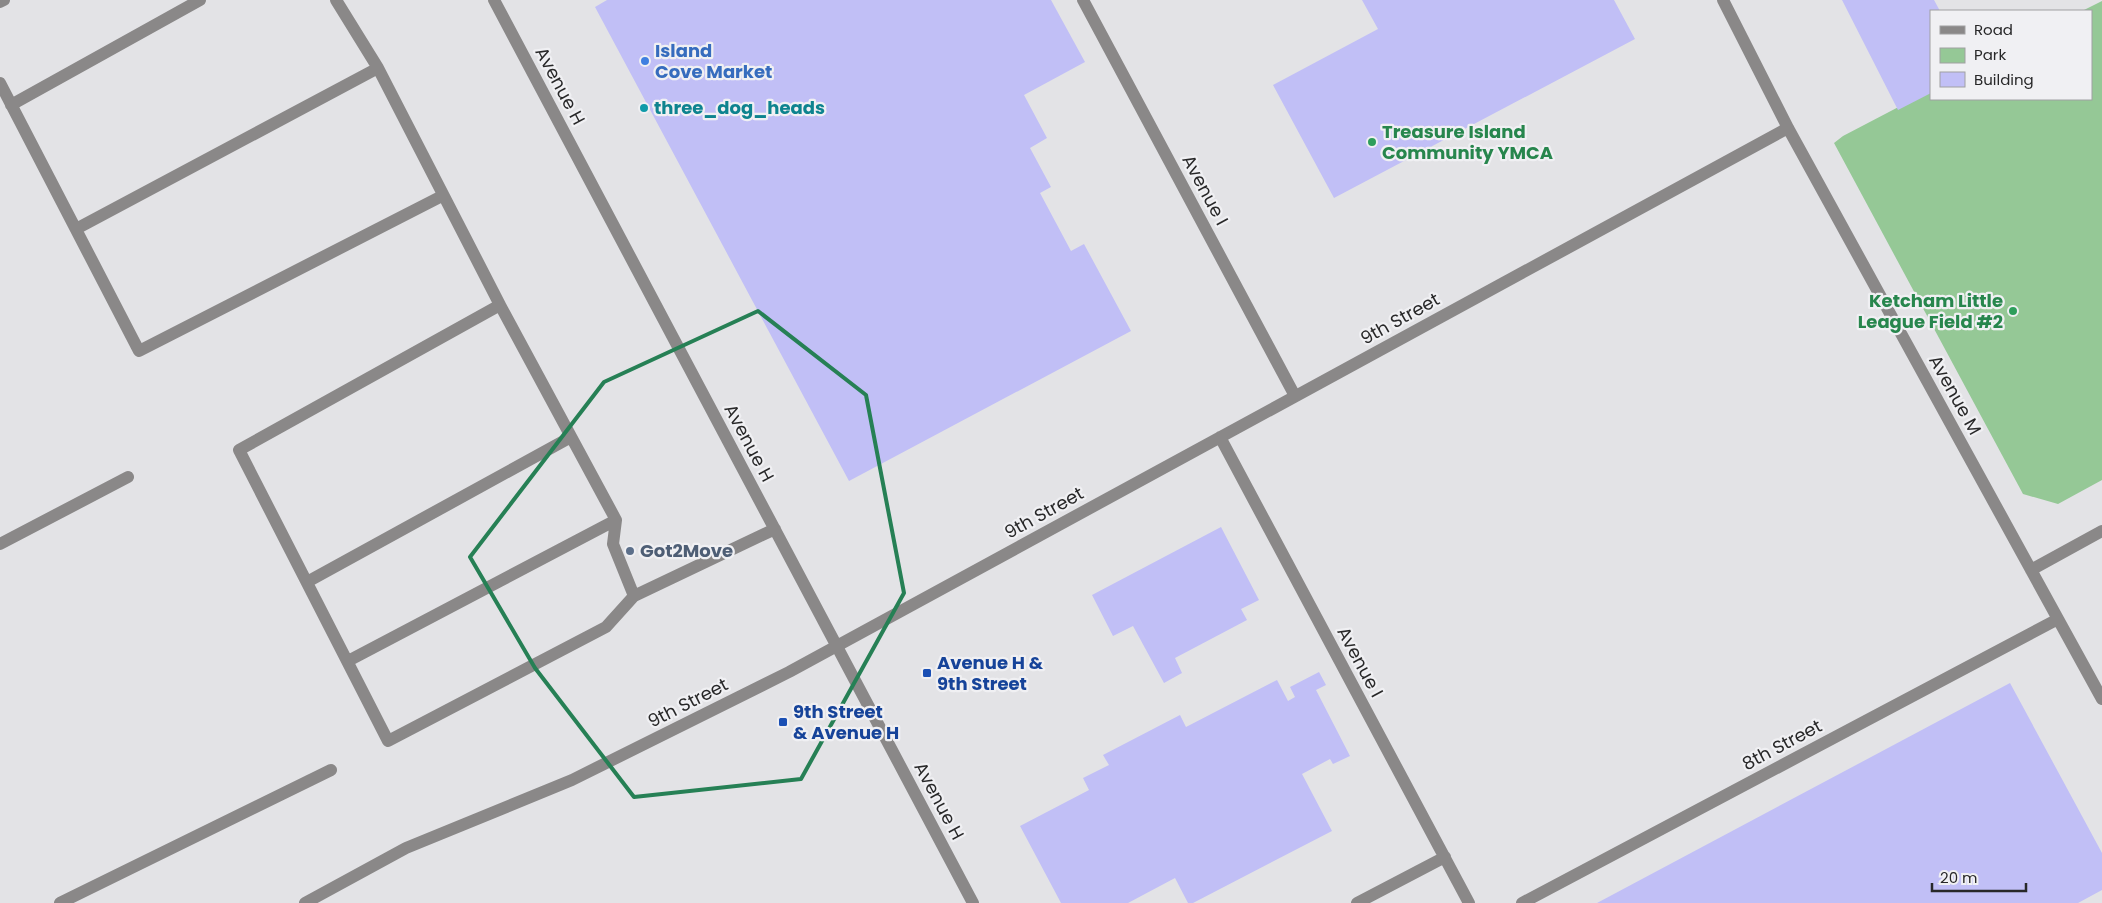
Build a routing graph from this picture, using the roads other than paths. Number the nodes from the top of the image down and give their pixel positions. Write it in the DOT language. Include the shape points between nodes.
graph roads {
  1 [pos="4,0"];
  2 [pos="200,0"];
  3 [pos="336,0"];
  4 [pos="494,0"];
  5 [pos="1083,0"];
  6 [pos="1723,0"];
  7 [pos="0,2"];
  8 [pos="378,68"];
  9 [pos="0,83"];
  10 [pos="11,105"];
  11 [pos="1788,128"];
  12 [pos="442,196"];
  13 [pos="76,229"];
  14 [pos="500,305"];
  15 [pos="1295,396"];
  16 [pos="571,437"];
  17 [pos="1220,437"];
  18 [pos="128,477"];
  19 [pos="616,520"];
  20 [pos="775,529"];
  21 [pos="2102,531"];
  22 [pos="0,544"];
  23 [pos="2031,570"];
  24 [pos="307,582"];
  25 [pos="634,596"];
  26 [pos="2058,619"];
  27 [pos="837,646"];
  28 [pos="348,661"];
  29 [pos="2102,699"];
  30 [pos="331,770"];
  31 [pos="1445,857"];
  32 [pos="60,903"];
  33 [pos="305,903"];
  34 [pos="973,903"];
  35 [pos="1358,903"];
  36 [pos="1469,903"];
  37 [pos="1522,903"];
  1 -- 7 [label="street"];
  2 -- 10 [label="street"];
  3 -- 8 [label="street"];
  4 -- 20 [label="street, Avenue H"];
  5 -- 15 [label="street, Avenue I"];
  6 -- 11 [label="street, Avenue M"];
  8 -- 12 [label="street"];
  8 -- 13 [label="street"];
  9 -- 10 [label="street"];
  10 -- 13 [label="street"];
  11 -- 15 [label="street, 9th Street"];
  11 -- 23 [label="street, Avenue M"];
  12 -- 13 [label="street" via="139,351"];
  12 -- 14 [label="street"];
  14 -- 16 [label="street"];
  14 -- 24 [label="street" via="239,450"];
  15 -- 17 [label="street, 9th Street"];
  16 -- 19 [label="street"];
  16 -- 24 [label="street"];
  17 -- 27 [label="street, 9th Street"];
  17 -- 31 [label="street, Avenue I"];
  18 -- 22 [label="street"];
  19 -- 25 [label="street" via="613,544"];
  19 -- 28 [label="street"];
  20 -- 25 [label="street"];
  20 -- 27 [label="street, Avenue H"];
  21 -- 23 [label="street"];
  23 -- 26 [label="street, Avenue M"];
  24 -- 28 [label="street"];
  25 -- 28 [label="street" via="606,626 388,740"];
  26 -- 29 [label="street, Avenue M"];
  26 -- 37 [label="street, 8th Street"];
  27 -- 33 [label="street, 9th Street" via="572,780 406,848"];
  27 -- 34 [label="street, Avenue H"];
  30 -- 32 [label="street"];
  31 -- 35 [label="street"];
  31 -- 36 [label="street, Avenue I"];
}
